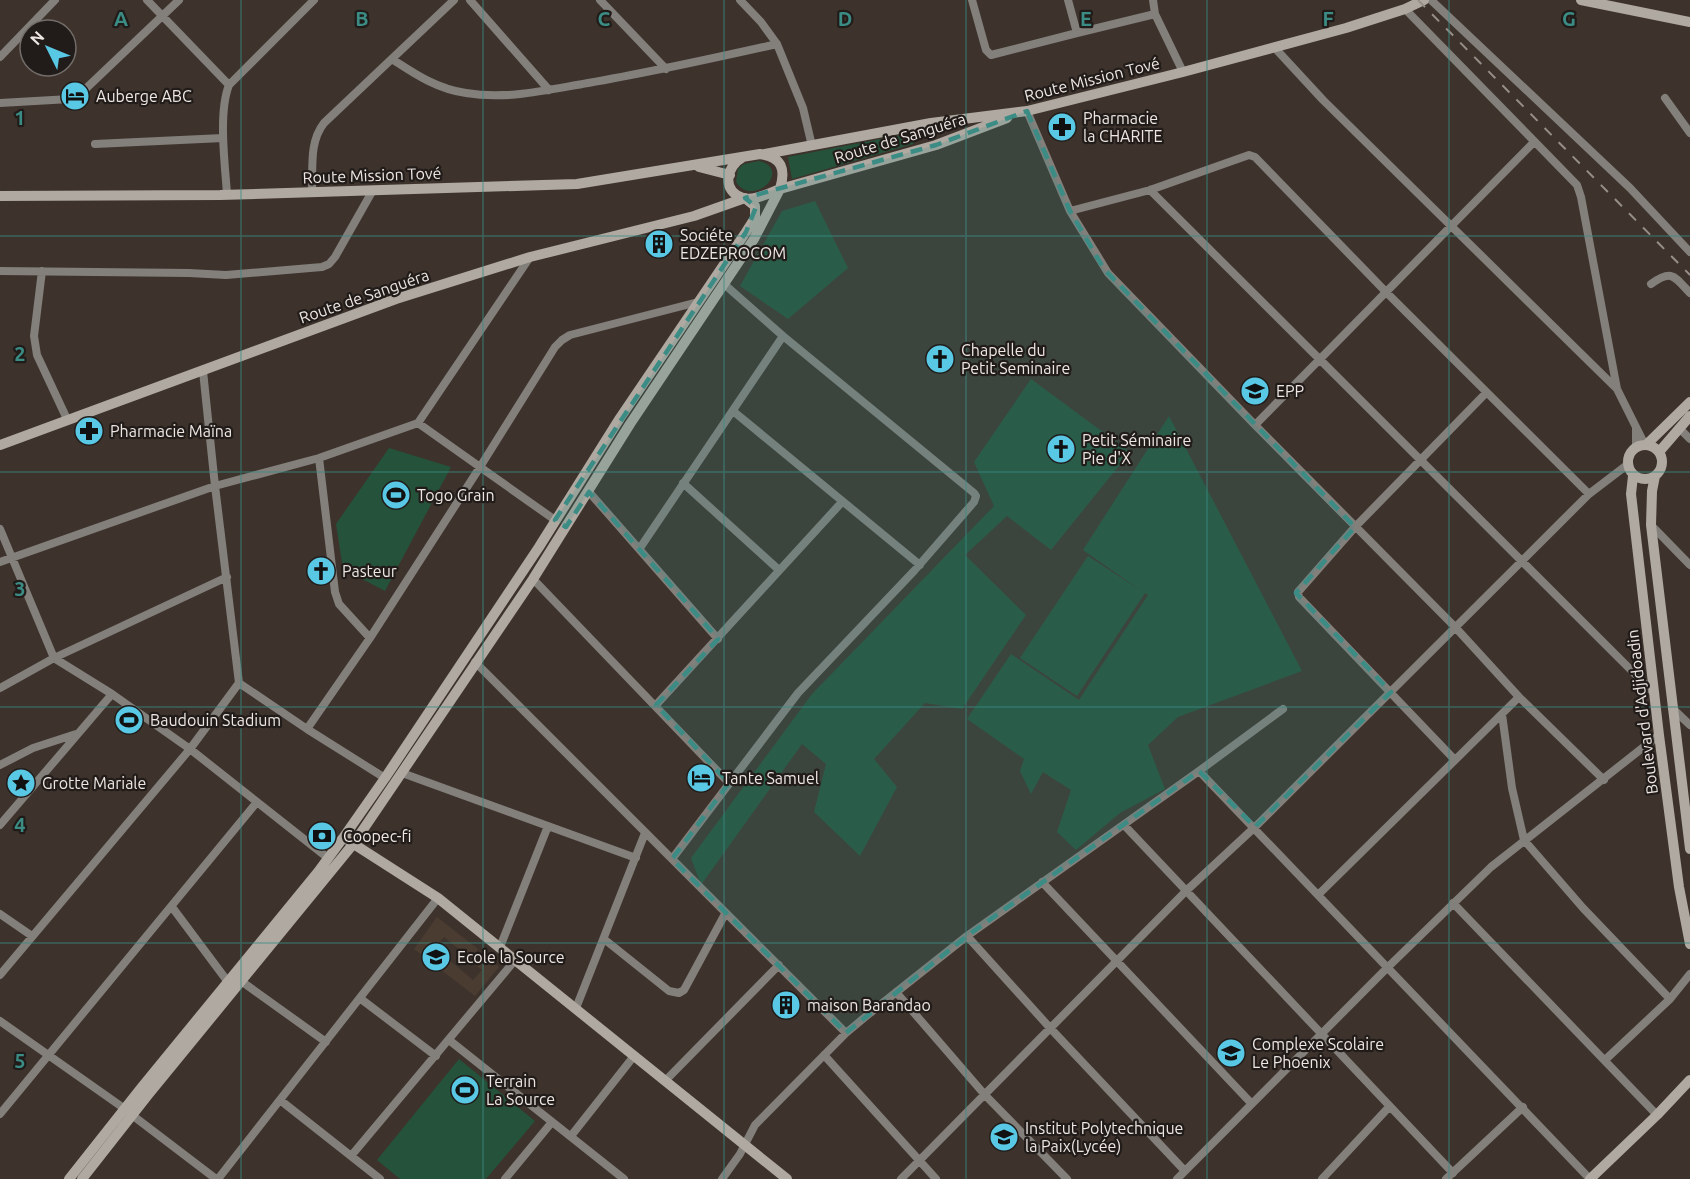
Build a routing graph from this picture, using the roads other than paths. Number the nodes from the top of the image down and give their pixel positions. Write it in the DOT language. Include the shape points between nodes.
graph roads {
  1 [pos="55,0"];
  2 [pos="147,0"];
  3 [pos="179,0"];
  4 [pos="314,0"];
  5 [pos="454,0"];
  6 [pos="470,0"];
  7 [pos="600,0"];
  8 [pos="740,0"];
  9 [pos="972,0"];
  10 [pos="1068,0"];
  11 [pos="1153,0"];
  12 [pos="1424,0"];
  13 [pos="1431,0"];
  14 [pos="1581,0"];
  15 [pos="1628,4"];
  16 [pos="1405,9"];
  17 [pos="1155,14"];
  18 [pos="164,15"];
  19 [pos="1690,22"];
  20 [pos="1077,33"];
  21 [pos="777,44"];
  22 [pos="1274,47"];
  23 [pos="0,57"];
  24 [pos="392,59"];
  25 [pos="666,69"];
  26 [pos="1183,72"];
  27 [pos="229,85"];
  28 [pos="549,90"];
  29 [pos="1665,98"];
  30 [pos="0,103"];
  31 [pos="1027,111"];
  32 [pos="931,123"];
  33 [pos="1690,133"];
  34 [pos="223,138"];
  35 [pos="1533,142"];
  36 [pos="95,144"];
  37 [pos="936,145"];
  38 [pos="812,146"];
  39 [pos="760,154"];
  40 [pos="743,157"];
  41 [pos="684,165"];
  42 [pos="728,177"];
  43 [pos="731,189"];
  44 [pos="780,189"];
  45 [pos="373,190"];
  46 [pos="1150,190"];
  47 [pos="312,191"];
  48 [pos="227,194"];
  49 [pos="0,196"];
  50 [pos="745,198"];
  51 [pos="1070,211"];
  52 [pos="694,216"];
  53 [pos="1450,226"];
  54 [pos="1690,252"];
  55 [pos="530,257"];
  56 [pos="0,271"];
  57 [pos="42,272"];
  58 [pos="724,284"];
  59 [pos="1651,284"];
  60 [pos="1387,293"];
  61 [pos="1690,293"];
  62 [pos="698,302"];
  63 [pos="783,336"];
  64 [pos="1320,360"];
  65 [pos="203,371"];
  66 [pos="1617,389"];
  67 [pos="1486,393"];
  68 [pos="1690,402"];
  69 [pos="733,411"];
  70 [pos="1690,416"];
  71 [pos="67,419"];
  72 [pos="418,423"];
  73 [pos="1254,425"];
  74 [pos="1679,428"];
  75 [pos="1690,439"];
  76 [pos="0,445"];
  77 [pos="1642,446"];
  78 [pos="1659,452"];
  79 [pos="319,458"];
  80 [pos="1420,460"];
  81 [pos="480,467"];
  82 [pos="1630,471"];
  83 [pos="1655,476"];
  84 [pos="684,483"];
  85 [pos="215,486"];
  86 [pos="589,492"];
  87 [pos="1589,494"];
  88 [pos="842,502"];
  89 [pos="555,520"];
  90 [pos="1651,525"];
  91 [pos="566,527"];
  92 [pos="1355,527"];
  93 [pos="0,529"];
  94 [pos="640,548"];
  95 [pos="12,557"];
  96 [pos="1521,561"];
  97 [pos="0,562"];
  98 [pos="920,565"];
  99 [pos="1690,565"];
  100 [pos="779,570"];
  101 [pos="227,577"];
  102 [pos="533,579"];
  103 [pos="1455,627"];
  104 [pos="370,638"];
  105 [pos="718,639"];
  106 [pos="54,658"];
  107 [pos="471,659"];
  108 [pos="239,683"];
  109 [pos="0,688"];
  110 [pos="1391,692"];
  111 [pos="112,694"];
  112 [pos="1655,694"];
  113 [pos="1519,697"];
  114 [pos="656,705"];
  115 [pos="1672,708"];
  116 [pos="1283,709"];
  117 [pos="1502,714"];
  118 [pos="1690,725"];
  119 [pos="307,729"];
  120 [pos="78,734"];
  121 [pos="1659,735"];
  122 [pos="190,749"];
  123 [pos="1454,759"];
  124 [pos="0,765"];
  125 [pos="1199,771"];
  126 [pos="402,773"];
  127 [pos="385,778"];
  128 [pos="1604,780"];
  129 [pos="729,783"];
  130 [pos="257,802"];
  131 [pos="0,825"];
  132 [pos="548,825"];
  133 [pos="1125,825"];
  134 [pos="1255,827"];
  135 [pos="645,833"];
  136 [pos="349,840"];
  137 [pos="1524,840"];
  138 [pos="1690,849"];
  139 [pos="328,858"];
  140 [pos="636,858"];
  141 [pos="672,859"];
  142 [pos="1042,882"];
  143 [pos="1186,891"];
  144 [pos="1319,894"];
  145 [pos="438,898"];
  146 [pos="1453,903"];
  147 [pos="172,907"];
  148 [pos="0,914"];
  149 [pos="725,914"];
  150 [pos="32,936"];
  151 [pos="967,936"];
  152 [pos="604,939"];
  153 [pos="1690,944"];
  154 [pos="500,947"];
  155 [pos="516,959"];
  156 [pos="1117,963"];
  157 [pos="779,965"];
  158 [pos="1387,968"];
  159 [pos="1690,974"];
  160 [pos="0,975"];
  161 [pos="241,981"];
  162 [pos="228,982"];
  163 [pos="896,992"];
  164 [pos="361,999"];
  165 [pos="1670,999"];
  166 [pos="576,1008"];
  167 [pos="0,1021"];
  168 [pos="1051,1029"];
  169 [pos="846,1033"];
  170 [pos="1321,1034"];
  171 [pos="449,1040"];
  172 [pos="326,1042"];
  173 [pos="49,1055"];
  174 [pos="824,1055"];
  175 [pos="436,1056"];
  176 [pos="634,1056"];
  177 [pos="1605,1060"];
  178 [pos="1690,1080"];
  179 [pos="664,1081"];
  180 [pos="985,1095"];
  181 [pos="280,1100"];
  182 [pos="1251,1103"];
  183 [pos="1389,1107"];
  184 [pos="1523,1107"];
  185 [pos="129,1112"];
  186 [pos="0,1114"];
  187 [pos="1657,1115"];
  188 [pos="552,1122"];
  189 [pos="571,1136"];
  190 [pos="744,1145"];
  191 [pos="351,1156"];
  192 [pos="919,1162"];
  193 [pos="1185,1171"];
  194 [pos="1450,1176"];
  195 [pos="69,1179"];
  196 [pos="82,1179"];
  197 [pos="217,1179"];
  198 [pos="380,1179"];
  199 [pos="505,1179"];
  200 [pos="624,1179"];
  201 [pos="722,1179"];
  202 [pos="788,1179"];
  203 [pos="902,1179"];
  204 [pos="936,1179"];
  205 [pos="1067,1179"];
  206 [pos="1177,1179"];
  207 [pos="1322,1179"];
  208 [pos="1590,1179"];
  1 -- 23 [label="street"];
  2 -- 18 [label="street"];
  3 -- 18 [label="street"];
  4 -- 27 [label="street"];
  5 -- 24 [label="street"];
  6 -- 28 [label="street"];
  7 -- 25 [label="street"];
  8 -- 21 [label="street"];
  9 -- 20 [label="street" via="986,50 991,55"];
  10 -- 20 [label="street"];
  11 -- 17 [label="street"];
  12 -- 16 [label="street, Route Mission Tové"];
  13 -- 54 [label="street" via="1630,188"];
  14 -- 15 [label="street"];
  15 -- 19 [label="street"];
  16 -- 22 [label="street, Route Mission Tové"];
  16 -- 35 [label="street"];
  17 -- 20 [label="street"];
  17 -- 26 [label="street"];
  18 -- 27 [label="street"];
  18 -- 30 [label="street" via="77,96"];
  21 -- 25 [label="street"];
  21 -- 38 [label="street"];
  22 -- 26 [label="street, Route Mission Tové"];
  22 -- 53 [label="street"];
  24 -- 28 [label="street" via="431,84 464,93 492,96"];
  24 -- 47 [label="street" via="317,131"];
  25 -- 28 [label="street"];
  26 -- 31 [label="street, Route Mission Tové"];
  27 -- 34 [label="street"];
  29 -- 33 [label="street"];
  31 -- 32 [label="street, Route Mission Tové"];
  31 -- 37 [label="street, Route de Sanguéra"];
  31 -- 51 [label="street"];
  32 -- 37 [label="street"];
  32 -- 38 [label="street, Route Mission Tové"];
  34 -- 36 [label="street"];
  34 -- 48 [label="street"];
  35 -- 53 [label="street"];
  35 -- 66 [label="street" via="1579,190"];
  37 -- 44 [label="street, Route de Sanguéra"];
  38 -- 39 [label="street, Route Mission Tové"];
  39 -- 40 [label="street, Route Mission Tové"];
  39 -- 44 [label="street" via="772,157 784,171"];
  40 -- 41 [label="street, Route Mission Tové"];
  40 -- 42 [label="street" via="732,165"];
  41 -- 42 [label="street" via="718,171"];
  41 -- 45 [label="street, Route Mission Tové" via="577,184"];
  42 -- 43 [label="street"];
  43 -- 50 [label="street"];
  43 -- 52 [label="street" via="734,194 730,197"];
  44 -- 50 [label="street, Route de Sanguéra"];
  44 -- 58 [label="street"];
  45 -- 47 [label="street, Route Mission Tové"];
  45 -- 57 [label="street" via="335,257 322,267 226,275"];
  46 -- 51 [label="street"];
  46 -- 60 [label="street" via="1249,155 1255,157"];
  46 -- 64 [label="street"];
  47 -- 48 [label="street, Route Mission Tové"];
  48 -- 49 [label="street, Route Mission Tové"];
  50 -- 52 [label="street, Route de Sanguéra"];
  50 -- 62 [label="street" via="755,206 755,218"];
  51 -- 73 [label="street" via="1108,273"];
  52 -- 55 [label="street, Route de Sanguéra"];
  53 -- 60 [label="street"];
  53 -- 66 [label="street"];
  55 -- 65 [label="street, Route de Sanguéra" via="396,299"];
  55 -- 72 [label="street"];
  56 -- 57 [label="street"];
  57 -- 71 [label="street" via="35,346"];
  58 -- 63 [label="street"];
  58 -- 86 [label="street"];
  59 -- 61 [label="street" via="1661,277 1674,276"];
  60 -- 64 [label="street"];
  60 -- 67 [label="street"];
  62 -- 81 [label="street" via="561,340"];
  62 -- 89 [label="street"];
  63 -- 69 [label="street"];
  63 -- 98 [label="street" via="976,496"];
  64 -- 73 [label="street"];
  64 -- 80 [label="street"];
  65 -- 71 [label="street, Route de Sanguéra"];
  65 -- 85 [label="street"];
  66 -- 77 [label="street" via="1636,423"];
  67 -- 80 [label="street"];
  67 -- 87 [label="street"];
  68 -- 77 [label="street"];
  69 -- 84 [label="street"];
  69 -- 88 [label="street"];
  70 -- 74 [label="street"];
  71 -- 76 [label="street, Route de Sanguéra"];
  72 -- 79 [label="street"];
  72 -- 81 [label="street"];
  73 -- 92 [label="street"];
  74 -- 75 [label="street"];
  74 -- 78 [label="street"];
  77 -- 78 [label="street" via="1654,447"];
  77 -- 82 [label="street" via="1631,452"];
  78 -- 83 [label="street" via="1661,469"];
  79 -- 85 [label="street"];
  79 -- 104 [label="street" via="335,592 339,604"];
  80 -- 92 [label="street"];
  80 -- 96 [label="street"];
  81 -- 89 [label="street"];
  81 -- 104 [label="street"];
  82 -- 83 [label="street" via="1647,479"];
  82 -- 87 [label="street"];
  82 -- 112 [label="street, Boulevard d'Adjidoadin"];
  83 -- 90 [label="street, Boulevard d'Adjidoadin"];
  84 -- 94 [label="street"];
  84 -- 100 [label="street"];
  85 -- 95 [label="street"];
  85 -- 101 [label="street"];
  86 -- 91 [label="street"];
  86 -- 94 [label="street"];
  87 -- 96 [label="street"];
  88 -- 98 [label="street"];
  88 -- 100 [label="street"];
  89 -- 91 [label="street"];
  89 -- 107 [label="street"];
  90 -- 99 [label="street"];
  90 -- 115 [label="street, Boulevard d'Adjidoadin"];
  91 -- 102 [label="street"];
  92 -- 103 [label="street"];
  92 -- 110 [label="street" via="1298,595"];
  93 -- 95 [label="street"];
  94 -- 105 [label="street"];
  95 -- 97 [label="street"];
  95 -- 106 [label="street"];
  96 -- 103 [label="street"];
  96 -- 112 [label="street"];
  98 -- 129 [label="street" via="798,693"];
  100 -- 105 [label="street"];
  101 -- 106 [label="street"];
  101 -- 108 [label="street"];
  102 -- 107 [label="street"];
  102 -- 114 [label="street"];
  103 -- 110 [label="street"];
  103 -- 113 [label="street"];
  104 -- 119 [label="street"];
  105 -- 114 [label="street"];
  106 -- 109 [label="street"];
  106 -- 111 [label="street"];
  107 -- 126 [label="street"];
  107 -- 127 [label="street"];
  107 -- 135 [label="street"];
  108 -- 119 [label="street"];
  108 -- 122 [label="street"];
  110 -- 123 [label="street"];
  110 -- 134 [label="street"];
  111 -- 120 [label="street"];
  111 -- 122 [label="street"];
  112 -- 121 [label="street, Boulevard d'Adjidoadin"];
  113 -- 117 [label="street"];
  113 -- 128 [label="street"];
  114 -- 129 [label="street"];
  115 -- 118 [label="street"];
  115 -- 138 [label="street, Boulevard d'Adjidoadin"];
  116 -- 125 [label="street"];
  117 -- 123 [label="street"];
  117 -- 137 [label="street"];
  119 -- 127 [label="street"];
  120 -- 124 [label="street" via="33,748"];
  120 -- 131 [label="street"];
  121 -- 128 [label="street"];
  121 -- 153 [label="street, Boulevard d'Adjidoadin"];
  122 -- 130 [label="street"];
  122 -- 150 [label="street"];
  123 -- 144 [label="street"];
  125 -- 133 [label="street"];
  125 -- 134 [label="street"];
  126 -- 132 [label="street"];
  126 -- 136 [label="street"];
  127 -- 136 [label="street"];
  128 -- 137 [label="street"];
  129 -- 141 [label="street"];
  130 -- 139 [label="street"];
  130 -- 147 [label="street"];
  132 -- 140 [label="street"];
  132 -- 154 [label="street"];
  133 -- 142 [label="street"];
  133 -- 143 [label="street"];
  134 -- 143 [label="street"];
  134 -- 144 [label="street"];
  135 -- 140 [label="street"];
  135 -- 141 [label="street"];
  136 -- 139 [label="street"];
  136 -- 145 [label="street"];
  136 -- 161 [label="street"];
  137 -- 146 [label="street"];
  137 -- 165 [label="street"];
  139 -- 162 [label="street"];
  140 -- 152 [label="street"];
  141 -- 149 [label="street"];
  142 -- 151 [label="street"];
  142 -- 156 [label="street"];
  143 -- 156 [label="street"];
  143 -- 170 [label="street"];
  144 -- 158 [label="street"];
  145 -- 154 [label="street"];
  145 -- 164 [label="street"];
  146 -- 158 [label="street"];
  146 -- 177 [label="street"];
  147 -- 162 [label="street"];
  147 -- 173 [label="street"];
  148 -- 150 [label="street"];
  149 -- 152 [label="street" via="679,993 669,991"];
  149 -- 157 [label="street"];
  150 -- 160 [label="street"];
  151 -- 163 [label="street"];
  151 -- 168 [label="street"];
  152 -- 166 [label="street"];
  154 -- 155 [label="street"];
  155 -- 166 [label="street"];
  155 -- 171 [label="street"];
  156 -- 168 [label="street"];
  156 -- 182 [label="street"];
  157 -- 169 [label="street"];
  157 -- 179 [label="street"];
  158 -- 170 [label="street"];
  158 -- 184 [label="street"];
  159 -- 165 [label="street"];
  161 -- 172 [label="street"];
  161 -- 185 [label="street"];
  162 -- 185 [label="street"];
  163 -- 169 [label="street"];
  163 -- 180 [label="street"];
  164 -- 172 [label="street"];
  164 -- 175 [label="street"];
  165 -- 177 [label="street"];
  166 -- 176 [label="street"];
  167 -- 173 [label="street"];
  168 -- 180 [label="street"];
  168 -- 193 [label="street"];
  169 -- 174 [label="street"];
  170 -- 182 [label="street"];
  170 -- 183 [label="street"];
  171 -- 175 [label="street"];
  171 -- 188 [label="street"];
  172 -- 181 [label="street"];
  173 -- 185 [label="street"];
  173 -- 186 [label="street"];
  174 -- 190 [label="street" via="755,1125"];
  174 -- 192 [label="street"];
  175 -- 191 [label="street"];
  176 -- 179 [label="street"];
  176 -- 189 [label="street"];
  177 -- 187 [label="street"];
  178 -- 187 [label="street"];
  179 -- 190 [label="street"];
  180 -- 192 [label="street"];
  180 -- 205 [label="street"];
  181 -- 191 [label="street"];
  181 -- 197 [label="street"];
  182 -- 193 [label="street"];
  183 -- 194 [label="street"];
  183 -- 207 [label="street"];
  184 -- 194 [label="street"];
  184 -- 208 [label="street"];
  185 -- 195 [label="street"];
  185 -- 196 [label="street"];
  185 -- 197 [label="street"];
  187 -- 208 [label="street"];
  188 -- 189 [label="street"];
  188 -- 199 [label="street"];
  189 -- 200 [label="street"];
  190 -- 201 [label="street"];
  190 -- 202 [label="street"];
  191 -- 198 [label="street"];
  192 -- 203 [label="street"];
  192 -- 204 [label="street"];
  193 -- 206 [label="street"];
}
